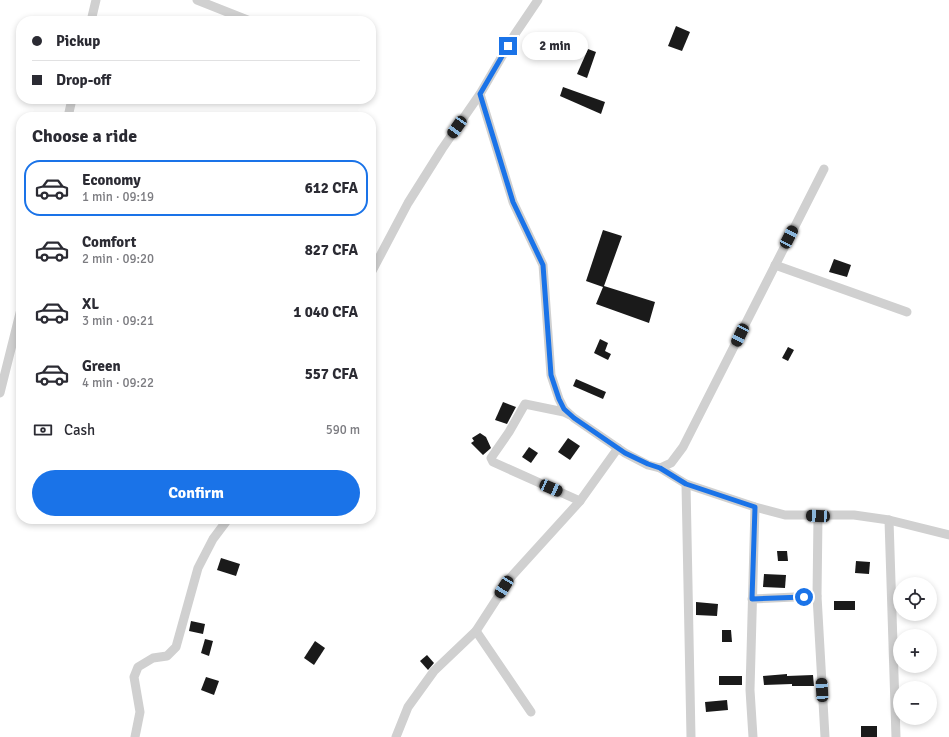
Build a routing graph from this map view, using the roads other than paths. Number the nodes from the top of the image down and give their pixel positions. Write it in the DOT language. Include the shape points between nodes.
graph roads {
  1 [pos="96,0"];
  2 [pos="197,0"];
  3 [pos="538,0"];
  4 [pos="92,16"];
  5 [pos="237,16"];
  6 [pos="480,94"];
  7 [pos="824,169"];
  8 [pos="376,264"];
  9 [pos="775,265"];
  10 [pos="907,312"];
  11 [pos="16,329"];
  12 [pos="0,392"];
  13 [pos="574,418"];
  14 [pos="618,448"];
  15 [pos="660,468"];
  16 [pos="686,484"];
  17 [pos="580,501"];
  18 [pos="755,507"];
  19 [pos="818,516"];
  20 [pos="889,520"];
  21 [pos="224,524"];
  22 [pos="949,535"];
  23 [pos="818,596"];
  24 [pos="752,599"];
  25 [pos="476,631"];
  26 [pos="531,712"];
  27 [pos="135,737"];
  28 [pos="396,737"];
  29 [pos="691,737"];
  30 [pos="753,737"];
  31 [pos="825,737"];
  32 [pos="896,737"];
  1 -- 4 [label="street"];
  2 -- 5 [label="street"];
  3 -- 6 [label="street"];
  6 -- 8 [label="street" via="412,197"];
  6 -- 13 [label="street" via="513,202 543,265 551,375 564,409"];
  7 -- 9 [label="street"];
  9 -- 10 [label="street"];
  9 -- 15 [label="street" via="683,447 671,463"];
  11 -- 12 [label="street"];
  13 -- 14 [label="street"];
  13 -- 17 [label="street" via="564,412 525,404 491,458 493,462"];
  14 -- 15 [label="street"];
  14 -- 17 [label="street"];
  15 -- 16 [label="street"];
  16 -- 18 [label="street"];
  16 -- 29 [label="street"];
  17 -- 25 [label="street" via="511,576"];
  18 -- 19 [label="street" via="785,515"];
  18 -- 24 [label="street"];
  19 -- 20 [label="street" via="854,515"];
  19 -- 23 [label="street"];
  20 -- 22 [label="street"];
  20 -- 32 [label="street"];
  21 -- 27 [label="street" via="198,568 176,647 167,656 153,658 138,667 134,677 140,712"];
  23 -- 24 [label="street"];
  23 -- 31 [label="street"];
  24 -- 30 [label="street" via="750,690"];
  25 -- 26 [label="street"];
  25 -- 28 [label="street" via="434,671 408,707"];
}
